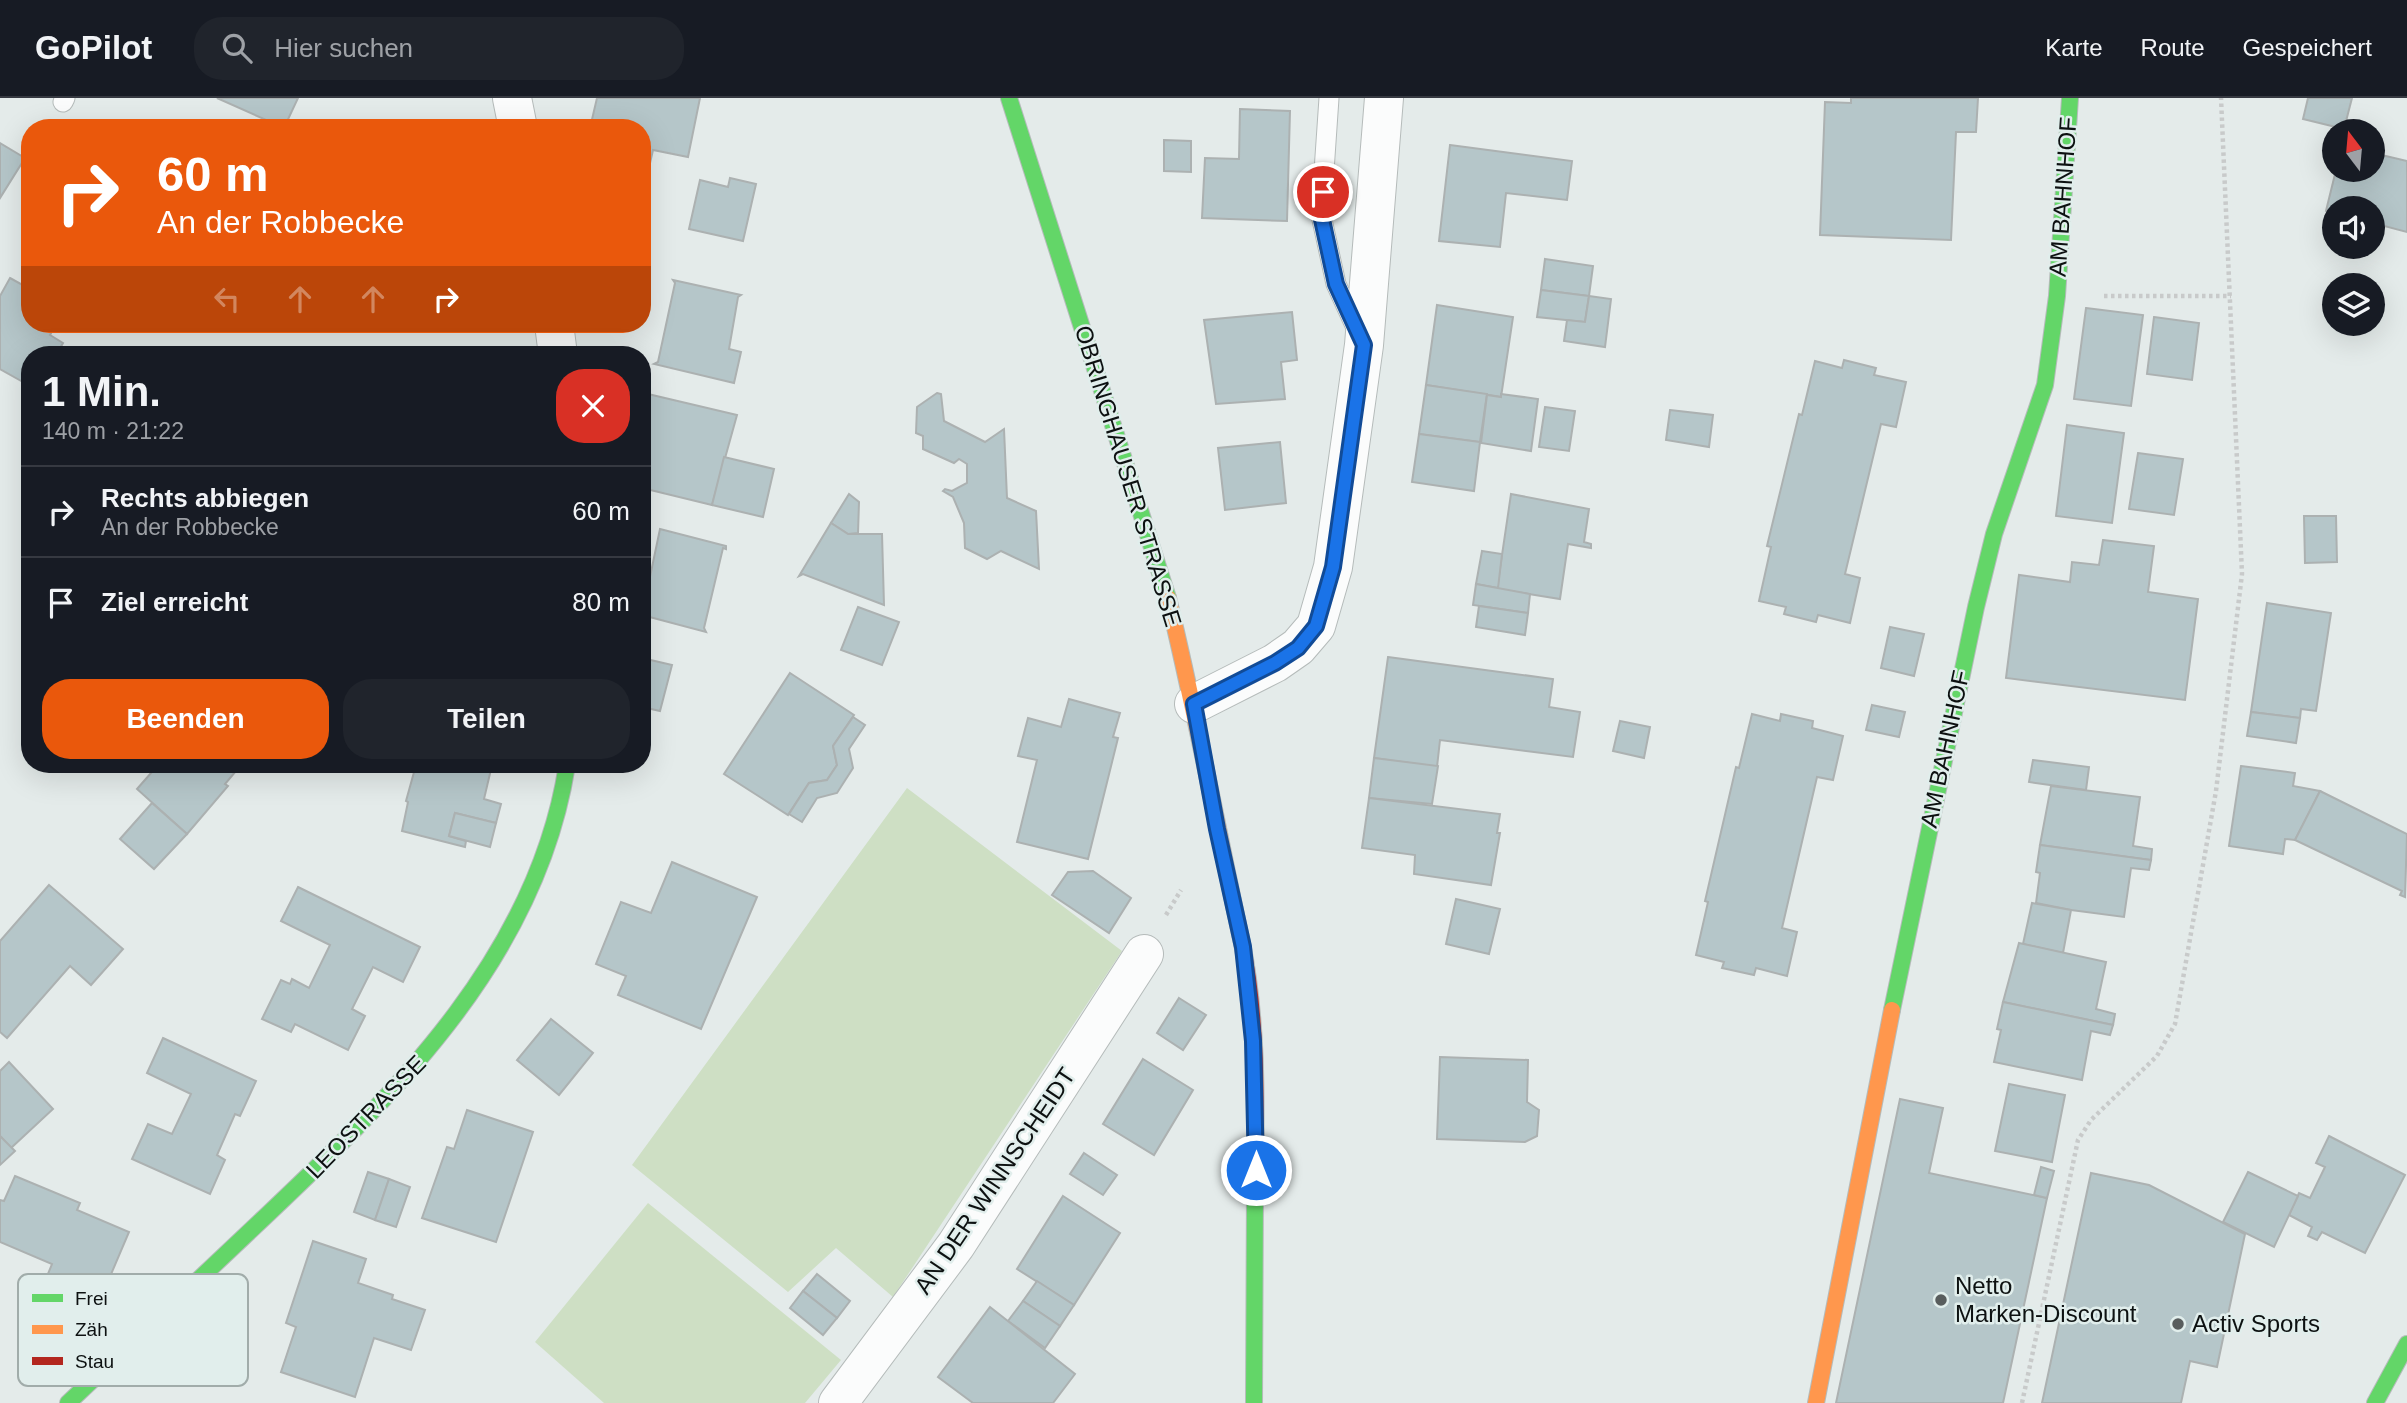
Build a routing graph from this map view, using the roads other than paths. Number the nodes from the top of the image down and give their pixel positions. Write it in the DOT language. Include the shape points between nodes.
graph roads {
  1 [pos="512,98"];
  2 [pos="1009,98"];
  3 [pos="1329,98"];
  4 [pos="1384,98"];
  5 [pos="2070,98"];
  6 [pos="516,119"];
  7 [pos="1364,345"];
  8 [pos="1194,704"];
  9 [pos="566,773"];
  10 [pos="1144,954"];
  11 [pos="205,1274"];
  12 [pos="2407,1343"];
  13 [pos="86,1386"];
  14 [pos="68,1403"];
  15 [pos="838,1403"];
  16 [pos="1254,1403"];
  17 [pos="1816,1403"];
  18 [pos="2375,1403"];
  1 -- 6 [label="street"];
  2 -- 8 [label="street, OBRINGHAUSER STRASSE" via="1163,572"];
  3 -- 7 [label="lane" via="1321,215 1336,284"];
  4 -- 7 [label="street"];
  5 -- 17 [label="street, AM BAHNHOF" via="2057,296 2045,385 1994,534 1948,730"];
  7 -- 8 [label="street" via="1333,567 1316,626 1298,648 1275,663"];
  8 -- 16 [label="street, OBRINGHAUSER STRASSE" via="1252,1014 1256,1096"];
  9 -- 11 [label="street, LEOSTRASSE" via="535,880 473,995 400,1086 354,1134"];
  10 -- 15 [label="street, AN DER WINNSCHEIDT" via="956,1245"];
  12 -- 18 [label="street"];
  13 -- 14 [label="street, LEOSTRASSE"];
}
